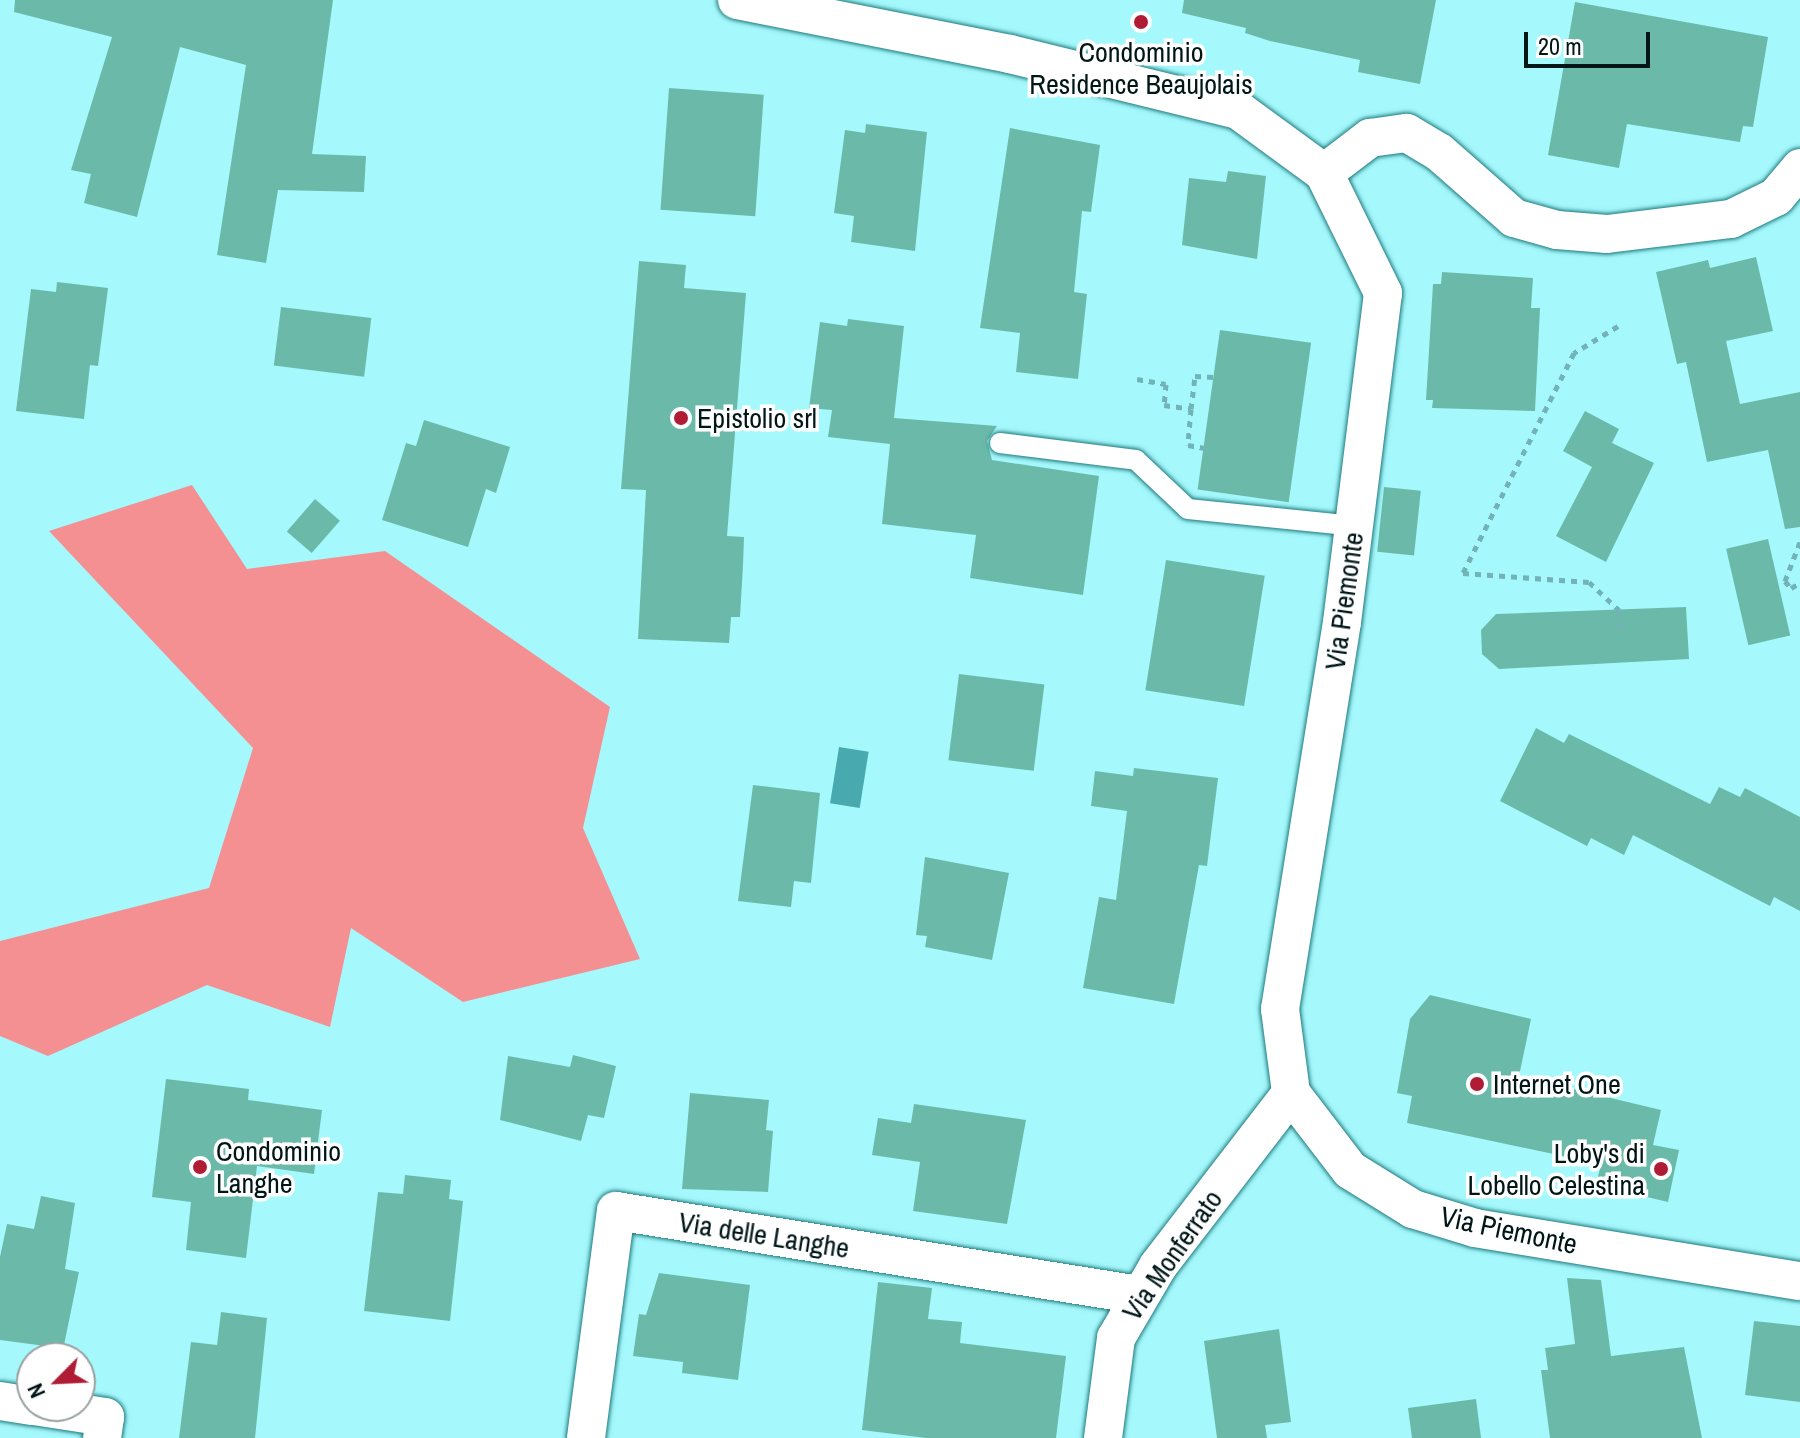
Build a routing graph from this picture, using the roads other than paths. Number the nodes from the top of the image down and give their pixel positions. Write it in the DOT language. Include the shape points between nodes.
graph roads {
  1 [pos="737,0"];
  2 [pos="1800,168"];
  3 [pos="1324,173"];
  4 [pos="1000,443"];
  5 [pos="1354,526"];
  6 [pos="1291,1093"];
  7 [pos="1800,1281"];
  8 [pos="1139,1295"];
  9 [pos="96,1416"];
  10 [pos="102,1438"];
  11 [pos="586,1438"];
  12 [pos="1103,1438"];
  1 -- 3 [label="street, Via Piemonte" via="1010,54 1238,110"];
  2 -- 3 [label="street" via="1776,197 1731,219 1607,234 1557,230 1514,218 1439,152 1407,133 1370,138"];
  3 -- 5 [label="street, Via Piemonte" via="1383,293"];
  4 -- 5 [label="lane" via="1136,460 1188,509"];
  5 -- 6 [label="street, Via Piemonte" via="1280,1009"];
  6 -- 7 [label="street, Via Piemonte" via="1350,1170 1413,1209 1475,1228"];
  6 -- 8 [label="street, Via Monferrato"];
  8 -- 11 [label="street, Via delle Langhe" via="616,1211"];
  8 -- 12 [label="street, Via Monferrato" via="1116,1338"];
  9 -- 10 [label="street" via="105,1417"];
}
